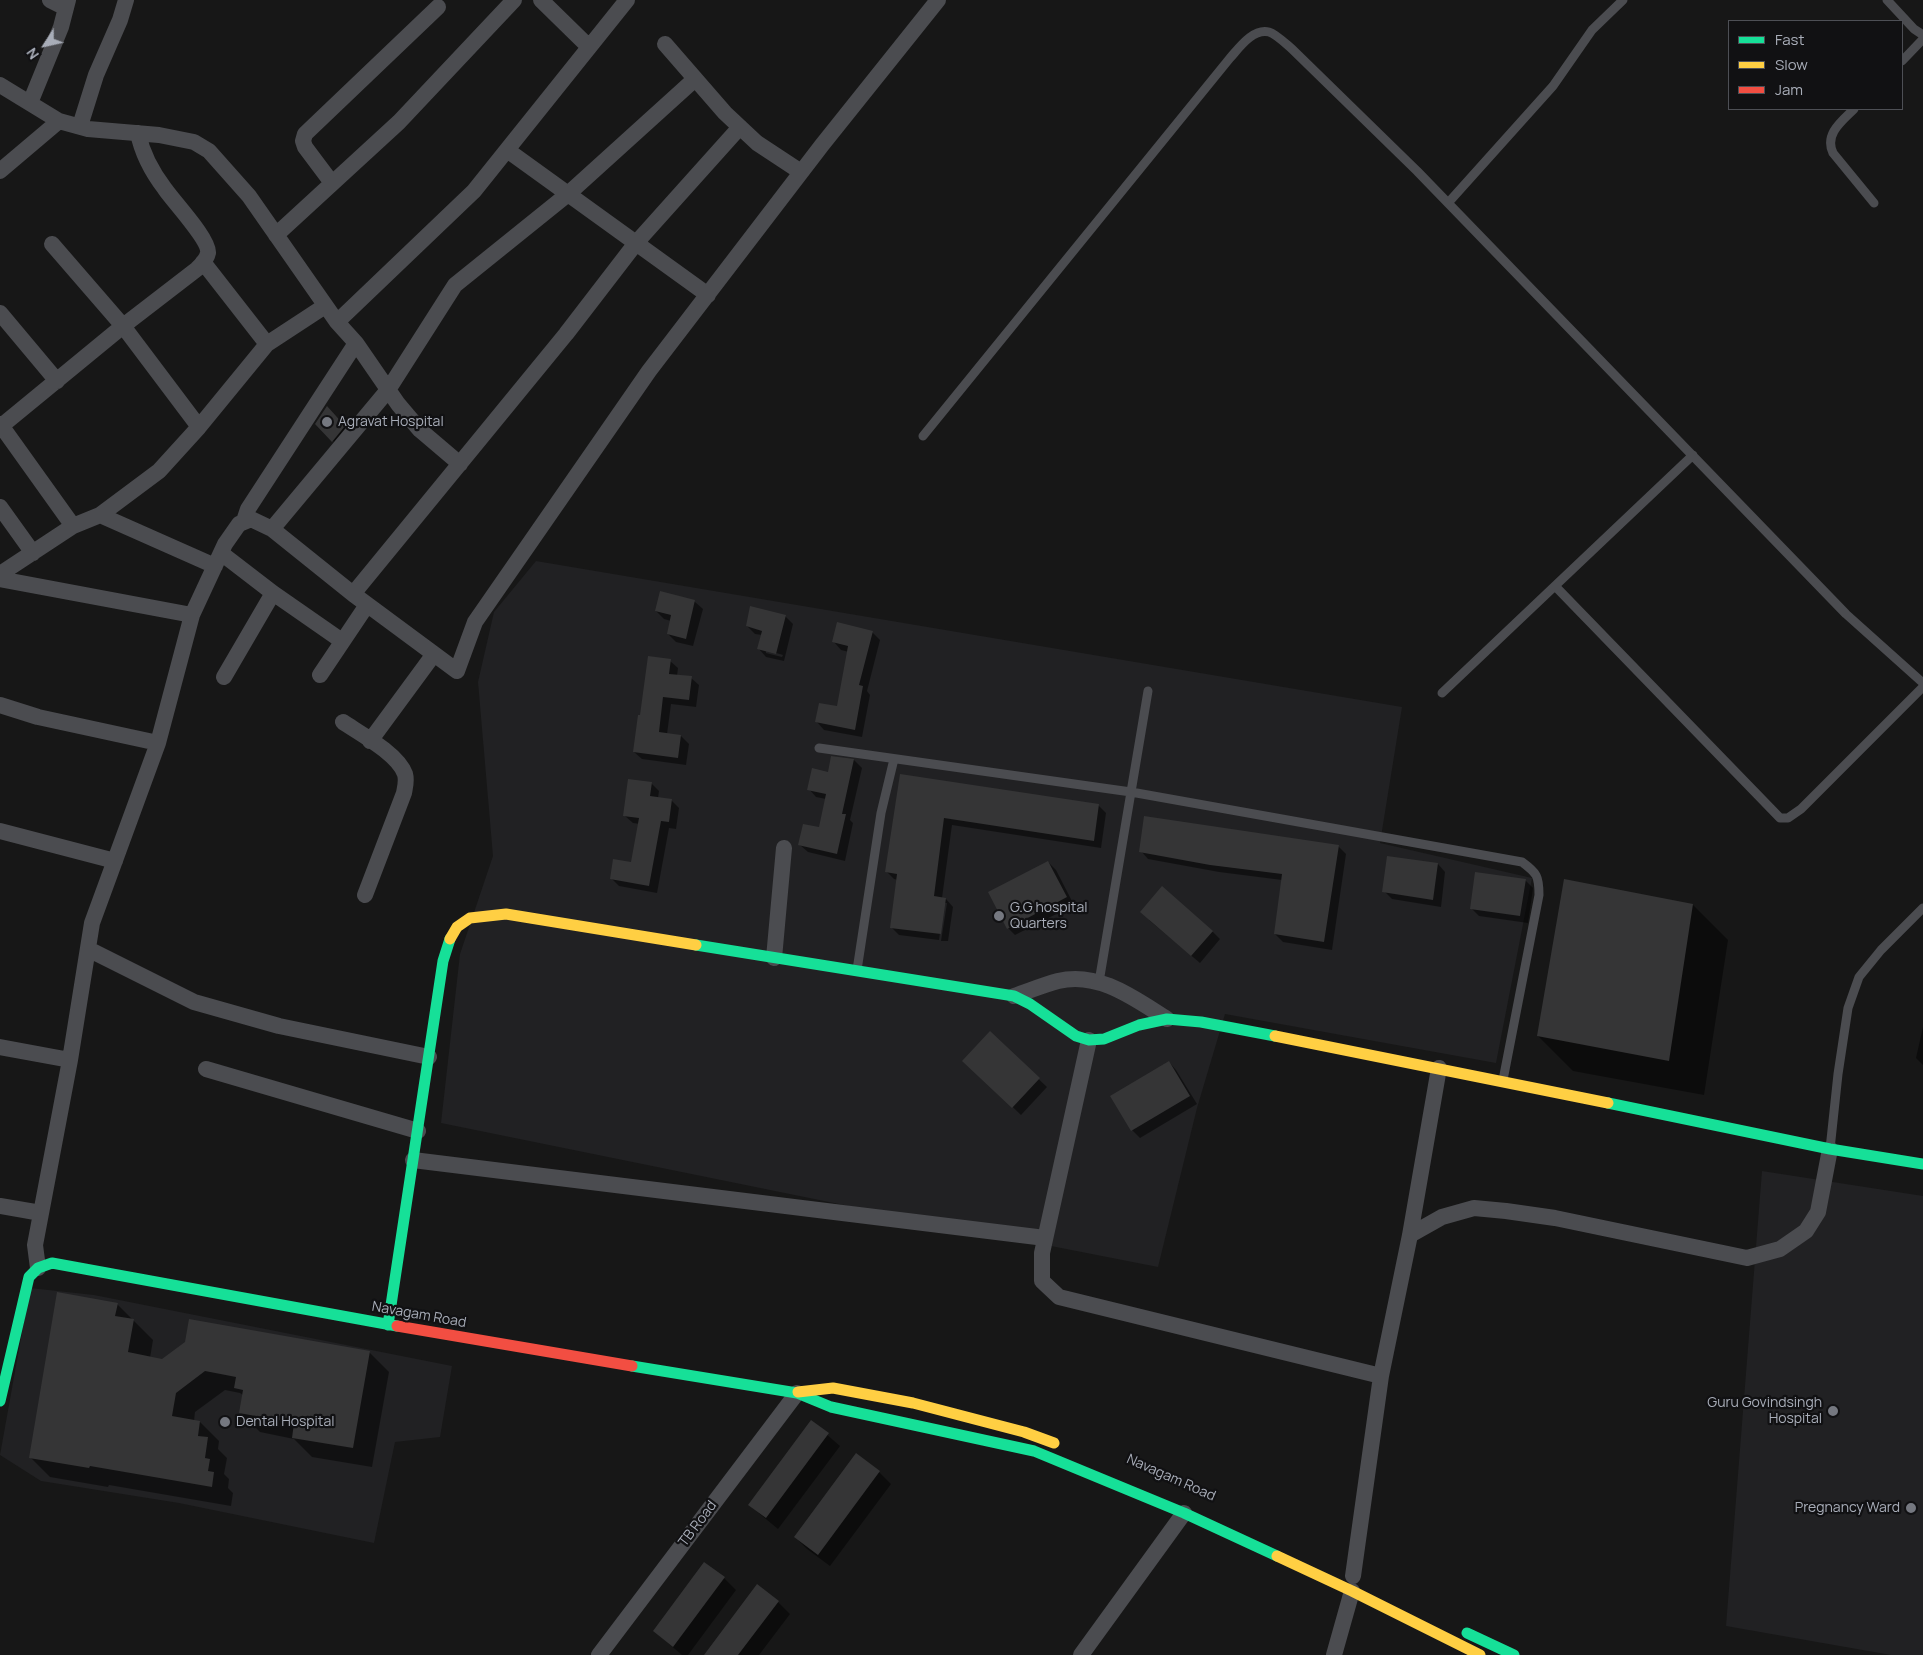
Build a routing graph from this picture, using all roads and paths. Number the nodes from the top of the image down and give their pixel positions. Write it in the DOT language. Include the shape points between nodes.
graph roads {
  1 [pos="50,0"];
  2 [pos="126,0"];
  3 [pos="514,0"];
  4 [pos="541,0"];
  5 [pos="627,0"];
  6 [pos="938,0"];
  7 [pos="1623,0"];
  8 [pos="1887,0"];
  9 [pos="67,4"];
  10 [pos="438,7"];
  11 [pos="1923,35"];
  12 [pos="1923,39"];
  13 [pos="665,44"];
  14 [pos="590,47"];
  15 [pos="1903,60"];
  16 [pos="695,78"];
  17 [pos="0,86"];
  18 [pos="30,103"];
  19 [pos="1853,110"];
  20 [pos="59,120"];
  21 [pos="80,126"];
  22 [pos="740,126"];
  23 [pos="138,133"];
  24 [pos="507,150"];
  25 [pos="0,171"];
  26 [pos="801,172"];
  27 [pos="332,183"];
  28 [pos="568,194"];
  29 [pos="1448,203"];
  30 [pos="1874,203"];
  31 [pos="276,235"];
  32 [pos="636,243"];
  33 [pos="52,244"];
  34 [pos="203,262"];
  35 [pos="708,295"];
  36 [pos="325,306"];
  37 [pos="0,313"];
  38 [pos="337,322"];
  39 [pos="123,326"];
  40 [pos="267,344"];
  41 [pos="356,344"];
  42 [pos="57,381"];
  43 [pos="388,390"];
  44 [pos="0,425"];
  45 [pos="200,427"];
  46 [pos="923,436"];
  47 [pos="1693,455"];
  48 [pos="460,464"];
  49 [pos="0,507"];
  50 [pos="100,515"];
  51 [pos="244,521"];
  52 [pos="73,526"];
  53 [pos="272,530"];
  54 [pos="32,553"];
  55 [pos="218,559"];
  56 [pos="0,574"];
  57 [pos="0,579"];
  58 [pos="1556,586"];
  59 [pos="274,593"];
  60 [pos="353,594"];
  61 [pos="367,604"];
  62 [pos="192,615"];
  63 [pos="342,641"];
  64 [pos="434,654"];
  65 [pos="320,675"];
  66 [pos="224,677"];
  67 [pos="1923,685"];
  68 [pos="1148,691"];
  69 [pos="1442,693"];
  70 [pos="0,705"];
  71 [pos="343,722"];
  72 [pos="370,741"];
  73 [pos="158,743"];
  74 [pos="819,748"];
  75 [pos="894,759"];
  76 [pos="1131,792"];
  77 [pos="0,831"];
  78 [pos="784,848"];
  79 [pos="115,861"];
  80 [pos="365,895"];
  81 [pos="1923,908"];
  82 [pos="88,949"];
  83 [pos="774,958"];
  84 [pos="857,971"];
  85 [pos="1099,982"];
  86 [pos="1014,996"];
  87 [pos="1167,1019"];
  88 [pos="1089,1040"];
  89 [pos="0,1047"];
  90 [pos="429,1057"];
  91 [pos="70,1060"];
  92 [pos="1438,1068"];
  93 [pos="206,1069"];
  94 [pos="1503,1081"];
  95 [pos="418,1131"];
  96 [pos="1830,1148"];
  97 [pos="413,1160"];
  98 [pos="1923,1164"];
  99 [pos="0,1206"];
  100 [pos="41,1213"];
  101 [pos="1410,1235"];
  102 [pos="1045,1238"];
  103 [pos="38,1268"];
  104 [pos="388,1325"];
  105 [pos="1381,1376"];
  106 [pos="798,1393"];
  107 [pos="0,1401"];
  108 [pos="1066,1448"];
  109 [pos="1184,1513"];
  110 [pos="1352,1580"];
  111 [pos="1458,1629"];
  112 [pos="599,1655"];
  113 [pos="1081,1655"];
  114 [pos="1334,1655"];
  115 [pos="1480,1655"];
  116 [pos="1514,1655"];
  1 -- 9 [label="street"];
  2 -- 21 [label="street"];
  3 -- 27 [label="street" via="399,122"];
  4 -- 14 [label="street"];
  5 -- 14 [label="street"];
  6 -- 26 [label="street"];
  7 -- 29 [label="lane" via="1592,30 1553,86"];
  8 -- 11 [label="lane"];
  9 -- 18 [label="street"];
  10 -- 27 [label="street" via="305,134 304,147"];
  12 -- 15 [label="lane"];
  13 -- 16 [label="street"];
  14 -- 24 [label="street"];
  16 -- 22 [label="street"];
  16 -- 28 [label="street"];
  17 -- 18 [label="street"];
  18 -- 20 [label="street"];
  19 -- 30 [label="lane" via="1834,130 1830,147"];
  20 -- 21 [label="street"];
  20 -- 25 [label="street"];
  21 -- 23 [label="street"];
  22 -- 26 [label="street" via="757,143"];
  22 -- 32 [label="street"];
  23 -- 31 [label="street" via="194,142 209,151 249,196"];
  23 -- 34 [label="street" via="141,150 164,188 207,246 208,254"];
  24 -- 28 [label="street"];
  24 -- 38 [label="street" via="474,191"];
  26 -- 35 [label="street"];
  27 -- 31 [label="street"];
  28 -- 32 [label="street"];
  28 -- 43 [label="street" via="455,285"];
  29 -- 46 [label="lane" via="1292,49 1269,32 1259,32 1230,58"];
  29 -- 47 [label="lane"];
  31 -- 36 [label="street"];
  32 -- 35 [label="street"];
  32 -- 48 [label="street"];
  33 -- 39 [label="street"];
  34 -- 39 [label="street"];
  34 -- 40 [label="street"];
  35 -- 64 [label="street" via="649,371 475,622 457,671"];
  36 -- 38 [label="street"];
  36 -- 40 [label="street"];
  37 -- 42 [label="street"];
  38 -- 41 [label="street"];
  39 -- 42 [label="street"];
  39 -- 45 [label="street"];
  40 -- 45 [label="street"];
  41 -- 43 [label="street"];
  41 -- 51 [label="street" via="248,509"];
  42 -- 44 [label="street"];
  43 -- 48 [label="street" via="420,430"];
  43 -- 53 [label="street"];
  44 -- 52 [label="street"];
  45 -- 50 [label="street" via="159,471"];
  47 -- 58 [label="lane"];
  47 -- 67 [label="lane" via="1846,614"];
  48 -- 60 [label="street"];
  49 -- 54 [label="street"];
  50 -- 52 [label="street"];
  50 -- 55 [label="street"];
  51 -- 53 [label="street" via="251,519"];
  51 -- 55 [label="street" via="234,530"];
  52 -- 54 [label="street"];
  53 -- 60 [label="street"];
  54 -- 56 [label="street"];
  55 -- 59 [label="street"];
  55 -- 62 [label="street"];
  57 -- 62 [label="street"];
  58 -- 67 [label="lane" via="1780,818 1788,818 1801,809"];
  58 -- 69 [label="lane"];
  59 -- 63 [label="street"];
  59 -- 66 [label="street"];
  60 -- 61 [label="street"];
  61 -- 63 [label="street"];
  61 -- 64 [label="street"];
  62 -- 73 [label="street"];
  63 -- 65 [label="street"];
  64 -- 72 [label="street"];
  68 -- 76 [label="lane"];
  70 -- 73 [label="street" via="38,717"];
  71 -- 72 [label="street"];
  72 -- 80 [label="street" via="391,755 407,781"];
  73 -- 79 [label="street"];
  74 -- 75 [label="lane"];
  75 -- 76 [label="lane"];
  75 -- 84 [label="lane" via="881,813"];
  76 -- 85 [label="lane"];
  76 -- 94 [label="lane" via="1506,858 1522,862 1536,872 1539,895"];
  77 -- 79 [label="street"];
  78 -- 83 [label="street"];
  79 -- 82 [label="street" via="92,923"];
  81 -- 96 [label="lane" via="1859,977 1848,1008"];
  82 -- 90 [label="street" via="194,1002 279,1026"];
  82 -- 91 [label="street"];
  83 -- 84 [label="street"];
  83 -- 90 [label="street" via="506,914 466,918 456,926 448,941"];
  84 -- 86 [label="street"];
  85 -- 86 [label="street" via="1060,981"];
  85 -- 87 [label="street" via="1128,994"];
  86 -- 88 [label="street" via="1076,1036"];
  87 -- 88 [label="street" via="1139,1024 1104,1039"];
  87 -- 92 [label="street" via="1201,1022"];
  88 -- 102 [label="street"];
  89 -- 91 [label="street"];
  90 -- 95 [label="street"];
  91 -- 100 [label="street"];
  92 -- 94 [label="street"];
  92 -- 101 [label="street"];
  93 -- 95 [label="street"];
  94 -- 96 [label="street"];
  95 -- 97 [label="street"];
  96 -- 98 [label="street"];
  96 -- 101 [label="street" via="1818,1212 1806,1231 1780,1249 1747,1258 1555,1218 1474,1208 1442,1217"];
  97 -- 102 [label="street"];
  97 -- 104 [label="street"];
  99 -- 100 [label="street"];
  100 -- 103 [label="street" via="35,1245"];
  101 -- 105 [label="street"];
  102 -- 105 [label="street" via="1042,1281 1059,1297"];
  103 -- 104 [label="street, Navagam Road" via="52,1263"];
  103 -- 107 [label="street" via="29,1277"];
  104 -- 106 [label="street, Navagam Road"];
  105 -- 110 [label="street"];
  106 -- 108 [label="street, Navagam Road" via="833,1388 913,1403 1024,1432"];
  106 -- 109 [label="street, Navagam Road" via="831,1407 1034,1451"];
  106 -- 112 [label="street, TB Road"];
  109 -- 110 [label="street, Navagam Road"];
  109 -- 113 [label="street"];
  110 -- 114 [label="street"];
  110 -- 115 [label="street, Navagam Road"];
  111 -- 116 [label="street"];
}
